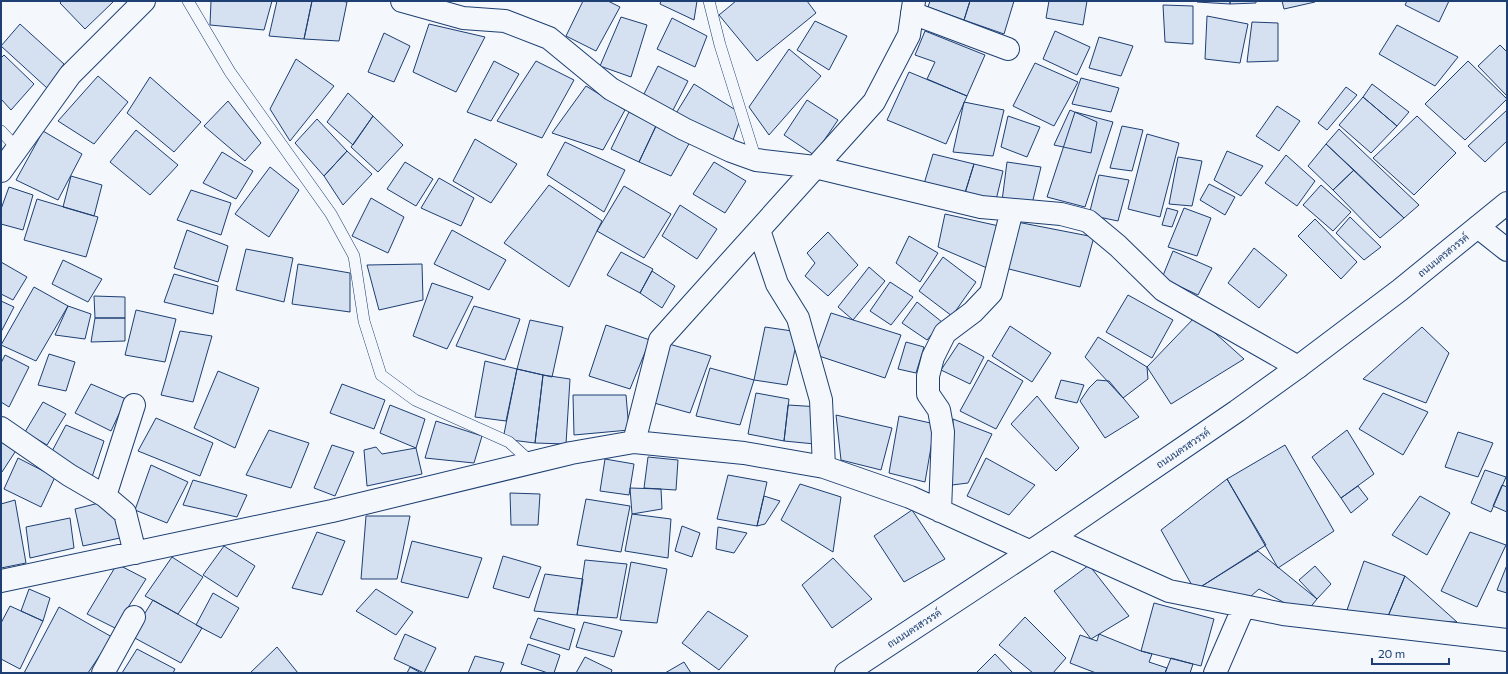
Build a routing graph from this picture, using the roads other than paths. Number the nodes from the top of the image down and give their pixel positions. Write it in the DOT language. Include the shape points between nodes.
graph roads {
  1 [pos="144,1"];
  2 [pos="188,1"];
  3 [pos="402,1"];
  4 [pos="709,1"];
  5 [pos="913,7"];
  6 [pos="1008,49"];
  7 [pos="1,131"];
  8 [pos="18,148"];
  9 [pos="756,160"];
  10 [pos="815,167"];
  11 [pos="1,170"];
  12 [pos="1507,203"];
  13 [pos="1012,210"];
  14 [pos="1478,227"];
  15 [pos="759,230"];
  16 [pos="1507,250"];
  17 [pos="1298,367"];
  18 [pos="134,405"];
  19 [pos="1,428"];
  20 [pos="634,442"];
  21 [pos="531,462"];
  22 [pos="824,467"];
  23 [pos="105,496"];
  24 [pos="940,511"];
  25 [pos="1051,538"];
  26 [pos="1029,551"];
  27 [pos="135,553"];
  28 [pos="1,581"];
  29 [pos="1244,606"];
  30 [pos="134,617"];
  31 [pos="1507,640"];
  32 [pos="103,673"];
  33 [pos="846,673"];
  34 [pos="1215,673"];
  1 -- 8 [label="street" via="70,75"];
  2 -- 21 [label="lane" via="230,72 331,214 354,256 364,321 381,375 415,400 509,442"];
  3 -- 9 [label="street" via="463,18 505,21 549,38 611,89 684,129"];
  4 -- 9 [label="lane"];
  5 -- 6 [label="street"];
  5 -- 10 [label="street" via="909,35 874,102"];
  7 -- 8 [label="lane"];
  8 -- 11 [label="street"];
  9 -- 10 [label="street"];
  10 -- 13 [label="street" via="981,207"];
  10 -- 15 [label="street"];
  12 -- 14 [label="street, ถนนนครสวรรค์"];
  13 -- 17 [label="street" via="1061,214 1088,221 1163,290"];
  13 -- 24 [label="street" via="991,293 973,312 945,333 933,357 928,376 928,394 939,410 943,432"];
  14 -- 16 [label="street"];
  14 -- 17 [label="street, ถนนนครสวรรค์"];
  15 -- 20 [label="street" via="660,340"];
  15 -- 22 [label="street" via="777,284 798,318 821,400"];
  17 -- 25 [label="street, ถนนนครสวรรค์"];
  18 -- 23 [label="street"];
  19 -- 23 [label="street" via="69,475"];
  20 -- 21 [label="street" via="572,452"];
  20 -- 22 [label="street" via="744,453"];
  21 -- 27 [label="street" via="332,511"];
  22 -- 24 [label="street" via="910,497"];
  23 -- 27 [label="street" via="125,513"];
  24 -- 26 [label="street"];
  25 -- 26 [label="street, ถนนนครสวรรค์"];
  25 -- 29 [label="street" via="1169,592"];
  26 -- 33 [label="street, ถนนนครสวรรค์"];
  27 -- 28 [label="street"];
  29 -- 31 [label="street" via="1283,614"];
  29 -- 34 [label="street"];
  30 -- 32 [label="street"];
}
